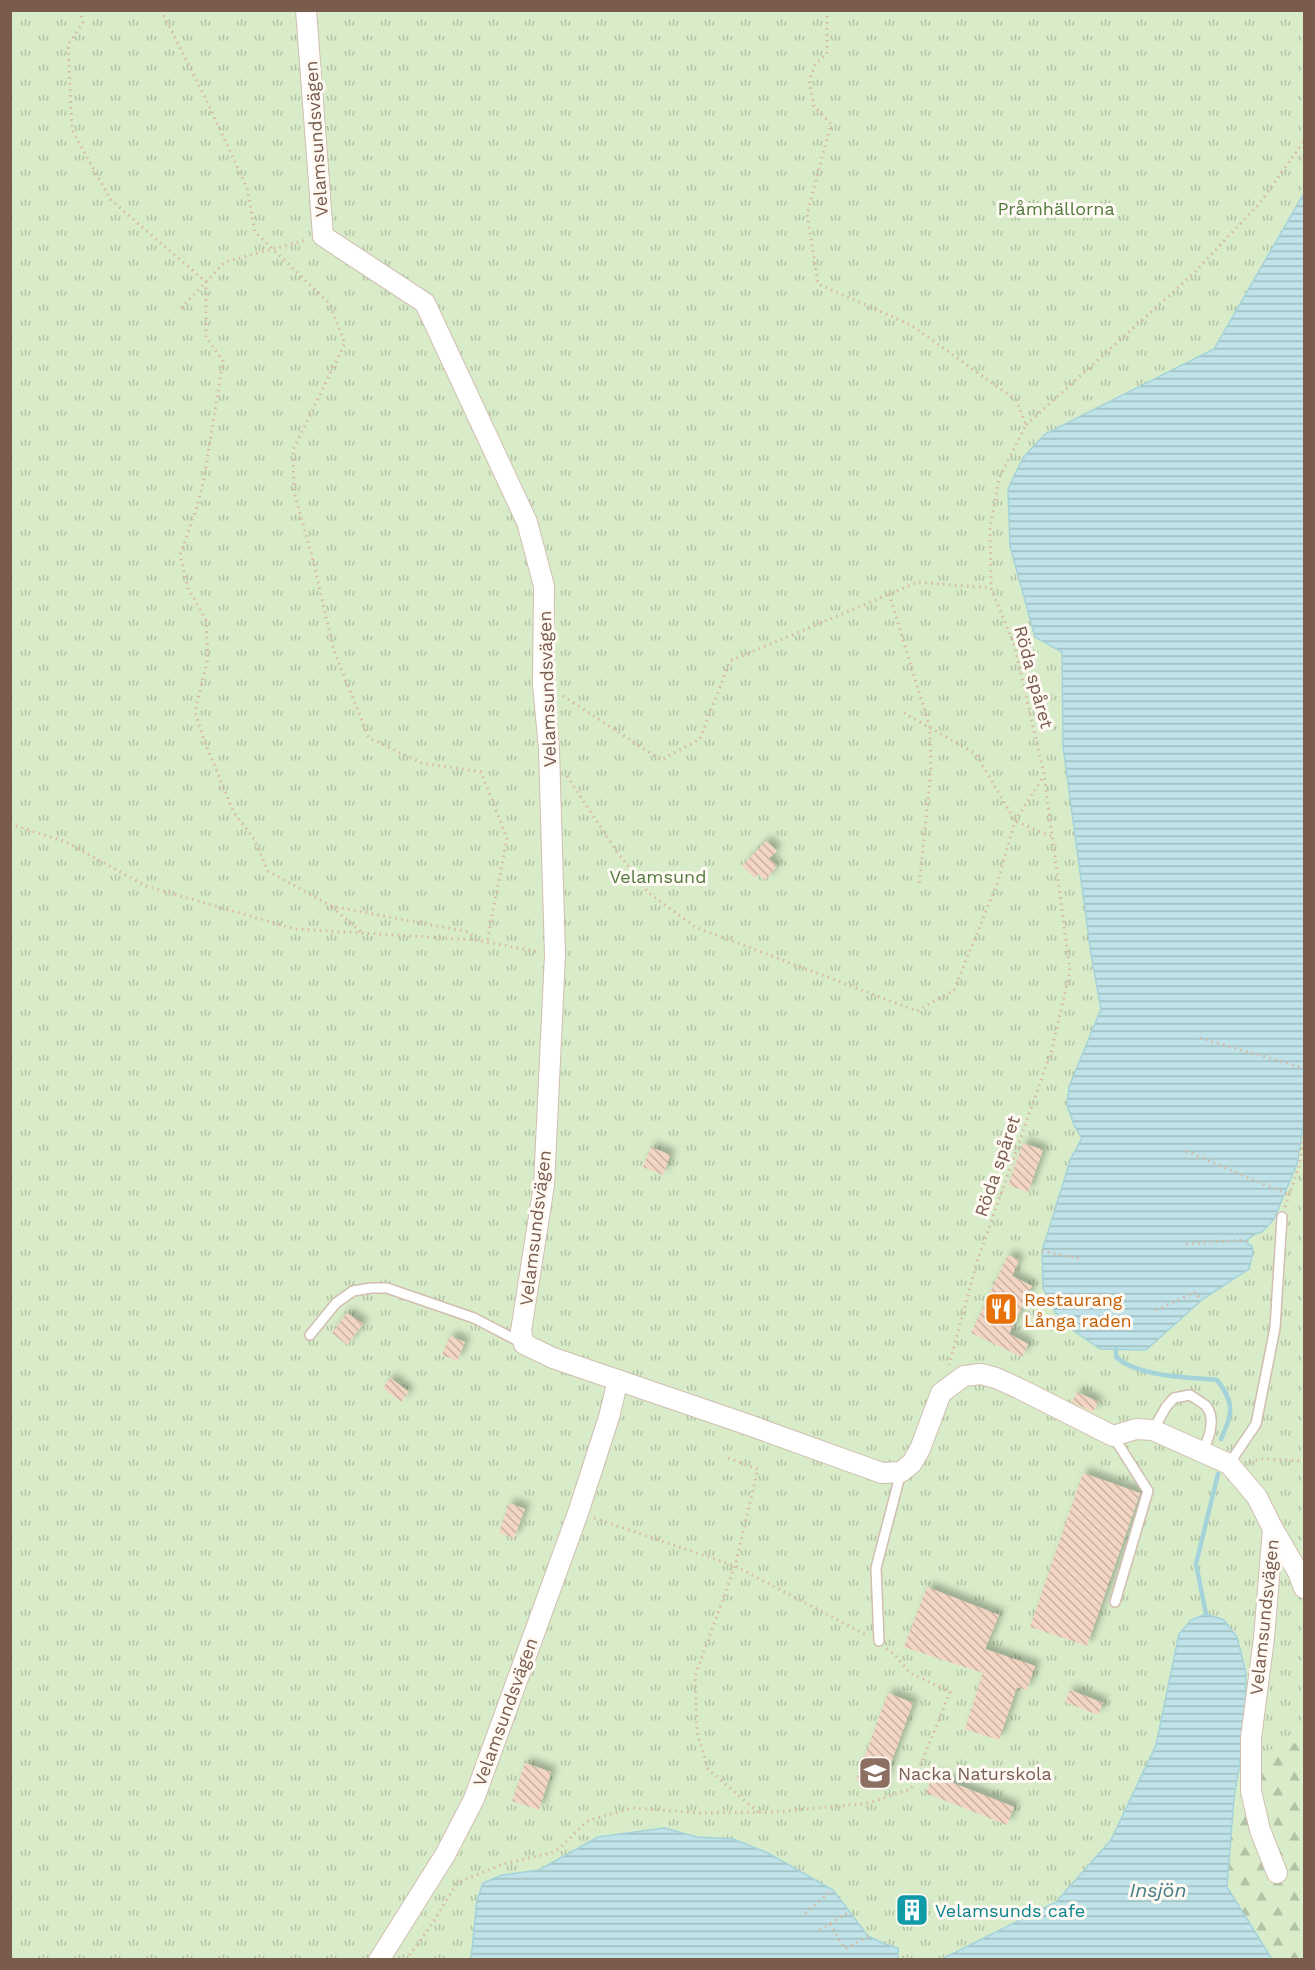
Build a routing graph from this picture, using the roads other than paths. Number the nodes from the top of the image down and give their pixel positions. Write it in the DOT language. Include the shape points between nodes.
graph roads {
  1 [pos="306,10"];
  2 [pos="1282,1217"];
  3 [pos="310,1335"];
  4 [pos="524,1344"];
  5 [pos="618,1380"];
  6 [pos="1153,1430"];
  7 [pos="1113,1436"];
  8 [pos="1203,1452"];
  9 [pos="1232,1466"];
  10 [pos="901,1472"];
  11 [pos="1273,1529"];
  12 [pos="1305,1588"];
  13 [pos="1114,1602"];
  14 [pos="879,1641"];
  15 [pos="1277,1873"];
  16 [pos="379,1959"];
  1 -- 4 [label="street, Velamsundsvägen" via="323,236 425,303 527,522 544,586 543,684 549,749 555,955 544,1185 521,1331"];
  2 -- 9 [label="lane" via="1275,1328 1256,1424"];
  3 -- 4 [label="lane" via="336,1303 353,1291 387,1288 474,1318"];
  4 -- 5 [label="street"];
  5 -- 10 [label="street" via="882,1473"];
  5 -- 16 [label="street, Velamsundsvägen" via="578,1513 474,1799 445,1855"];
  6 -- 7 [label="street, Velamsundsvägen" via="1136,1429"];
  6 -- 8 [label="street, Velamsundsvägen"];
  6 -- 8 [label="lane" via="1174,1398 1190,1395 1206,1406 1209,1414 1209,1437"];
  7 -- 10 [label="street" via="996,1378 981,1374 964,1376 941,1393 920,1449"];
  7 -- 13 [label="lane" via="1148,1491"];
  8 -- 9 [label="street, Velamsundsvägen"];
  9 -- 11 [label="street, Velamsundsvägen" via="1257,1497"];
  10 -- 14 [label="lane" via="876,1568"];
  11 -- 12 [label="street"];
  11 -- 15 [label="street, Velamsundsvägen" via="1251,1738 1251,1791 1260,1830"];
}
